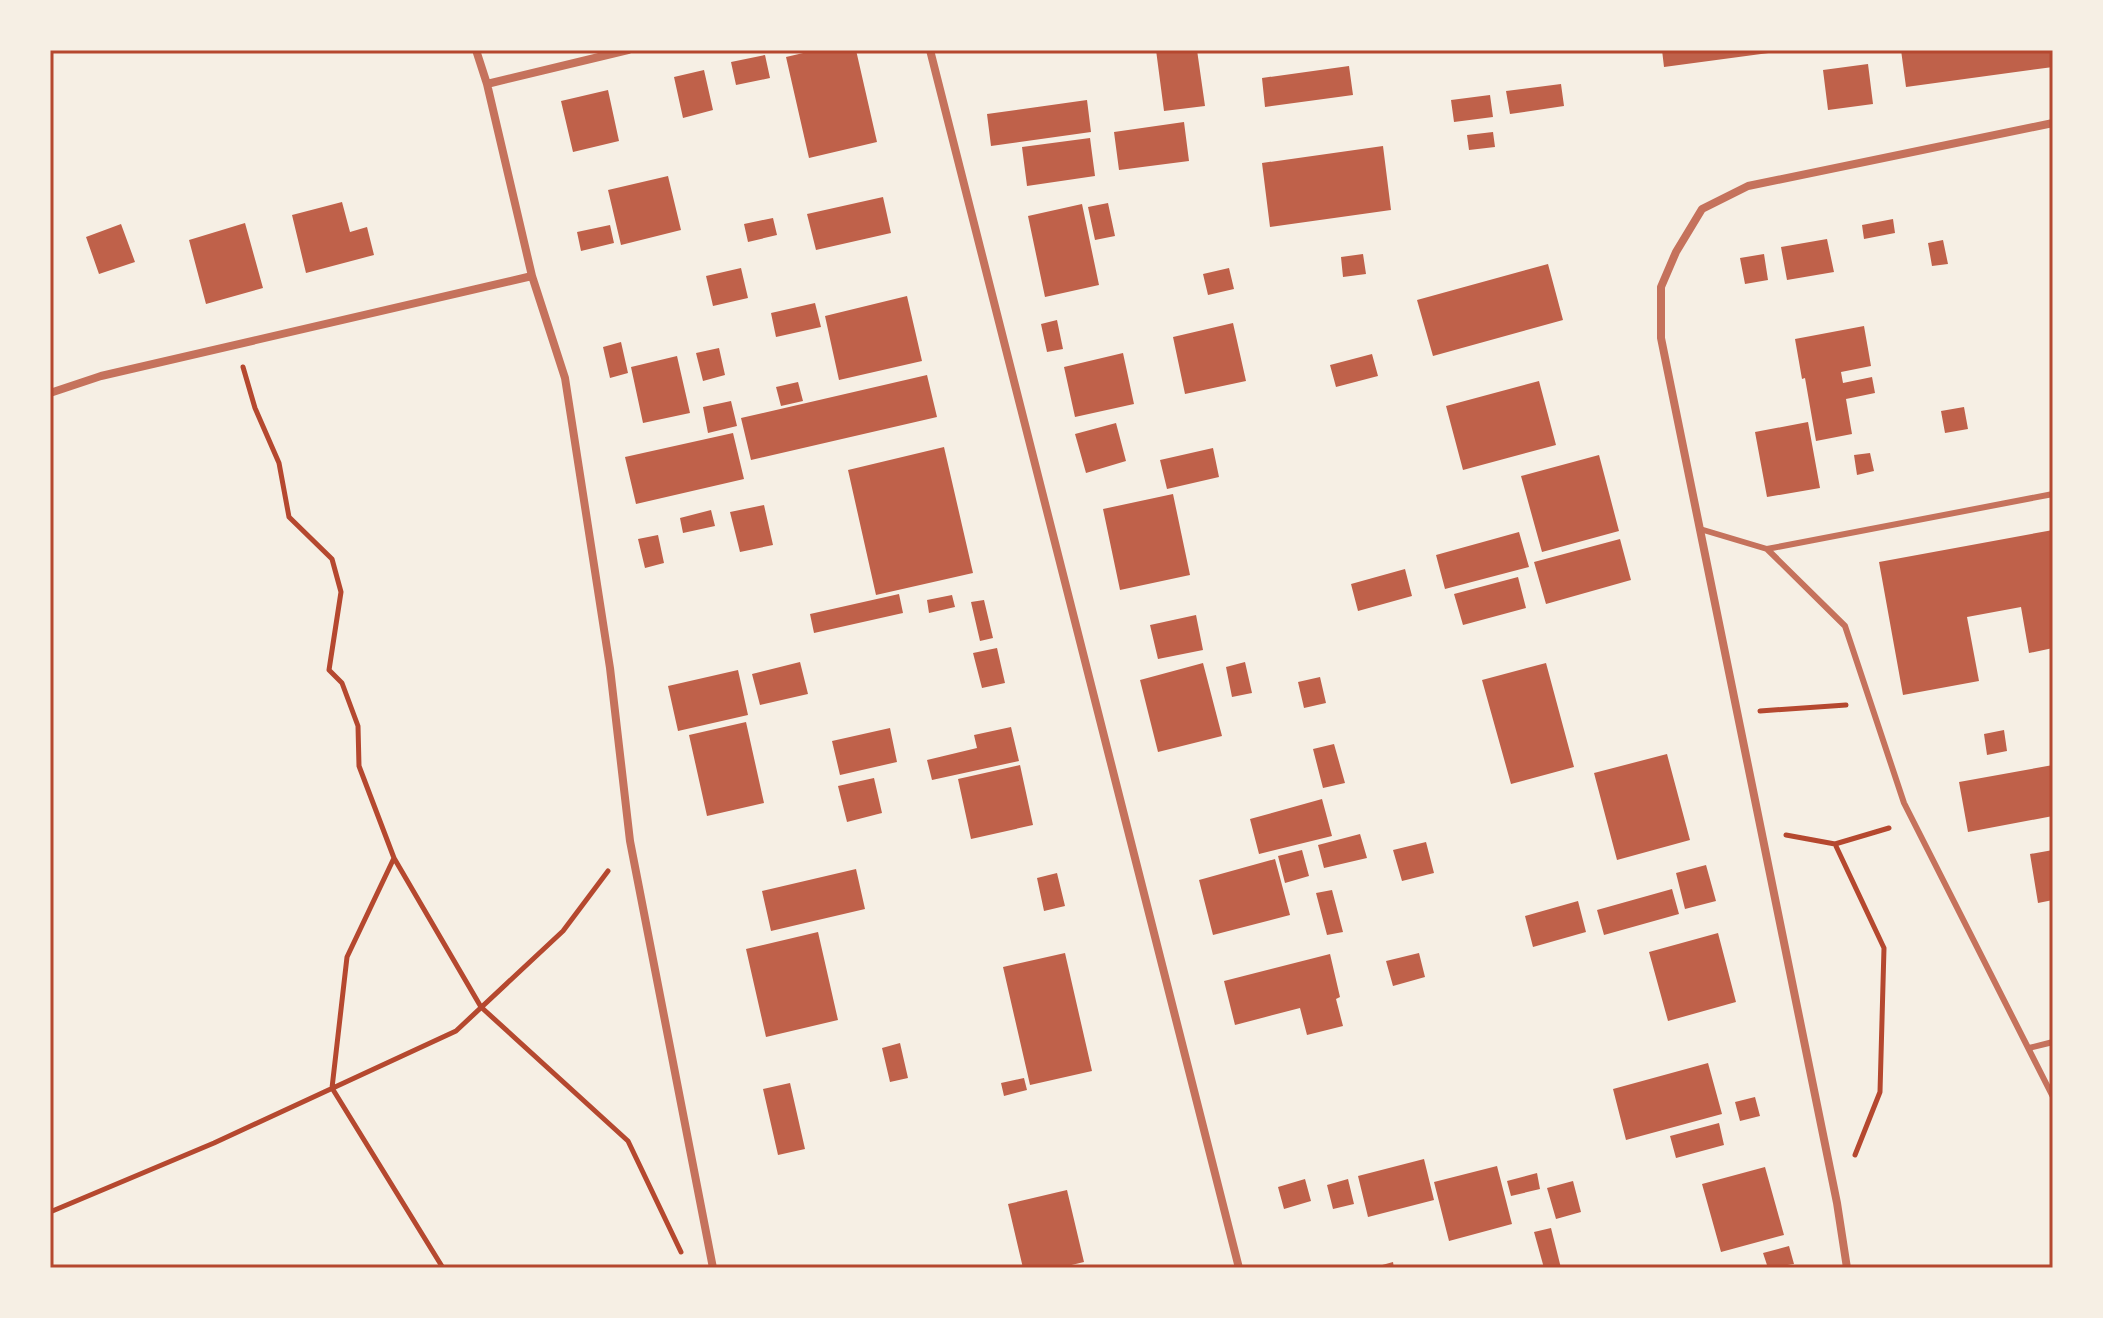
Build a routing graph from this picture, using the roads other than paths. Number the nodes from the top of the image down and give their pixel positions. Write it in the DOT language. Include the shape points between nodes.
graph roads {
  1 [pos="476,50"];
  2 [pos="628,50"];
  3 [pos="930,50"];
  4 [pos="487,84"];
  5 [pos="2053,123"];
  6 [pos="532,276"];
  7 [pos="50,393"];
  8 [pos="2053,494"];
  9 [pos="1700,529"];
  10 [pos="1767,549"];
  11 [pos="2053,1042"];
  12 [pos="2029,1048"];
  13 [pos="2053,1097"];
  14 [pos="713,1268"];
  15 [pos="1239,1268"];
  16 [pos="1847,1268"];
  1 -- 4 [label="street"];
  2 -- 4 [label="street"];
  3 -- 15 [label="street"];
  4 -- 6 [label="street"];
  5 -- 9 [label="street" via="1748,186 1702,209 1661,287 1661,338"];
  6 -- 7 [label="street" via="101,376"];
  6 -- 14 [label="street" via="565,378 610,668 630,841"];
  8 -- 10 [label="lane"];
  9 -- 10 [label="lane"];
  9 -- 16 [label="street"];
  10 -- 12 [label="lane" via="1845,626 1904,803"];
  11 -- 12 [label="lane"];
  12 -- 13 [label="lane"];
}
